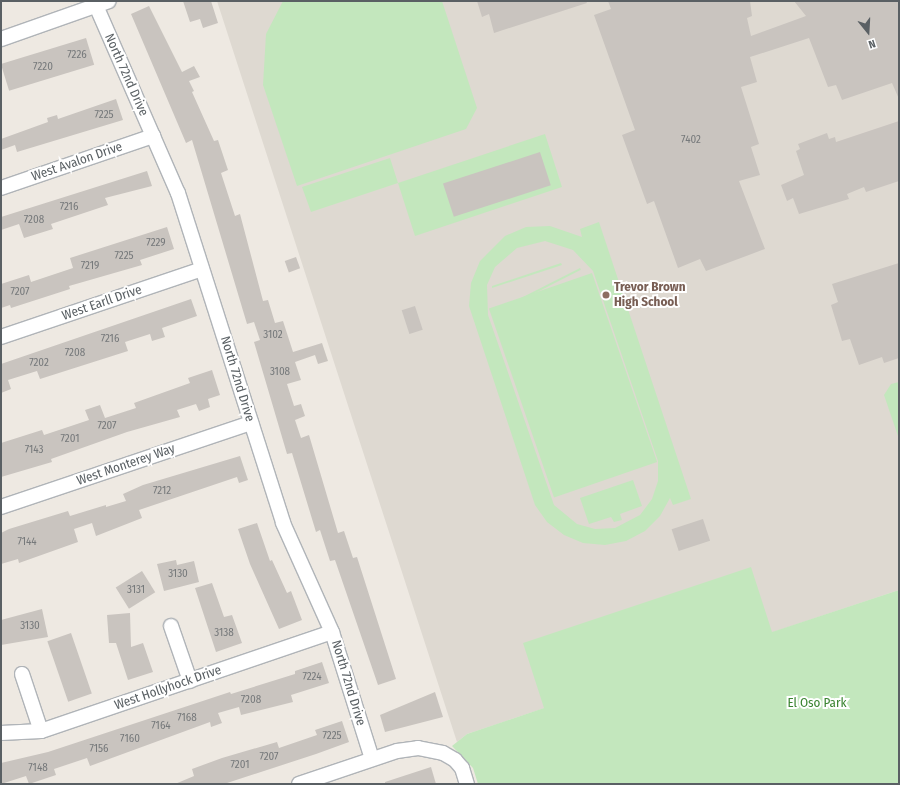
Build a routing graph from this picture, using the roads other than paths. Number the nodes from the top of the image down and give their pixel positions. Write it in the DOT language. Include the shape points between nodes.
graph roads {
  1 [pos="100,3"];
  2 [pos="1,39"];
  3 [pos="153,136"];
  4 [pos="1,188"];
  5 [pos="202,269"];
  6 [pos="1,337"];
  7 [pos="250,423"];
  8 [pos="1,507"];
  9 [pos="171,626"];
  10 [pos="332,632"];
  11 [pos="22,674"];
  12 [pos="190,681"];
  13 [pos="41,731"];
  14 [pos="1,733"];
  15 [pos="372,759"];
  16 [pos="299,784"];
  17 [pos="467,784"];
  1 -- 2 [label="street"];
  1 -- 3 [label="street, North 72nd Drive"];
  3 -- 4 [label="street, West Avalon Drive"];
  3 -- 5 [label="street, North 72nd Drive" via="178,193"];
  5 -- 6 [label="street, West Earll Drive"];
  5 -- 7 [label="street, North 72nd Drive"];
  7 -- 8 [label="street, West Monterey Way"];
  7 -- 10 [label="street, North 72nd Drive" via="283,523"];
  9 -- 12 [label="street"];
  10 -- 12 [label="street, West Hollyhock Drive"];
  10 -- 15 [label="street, North 72nd Drive"];
  11 -- 13 [label="street"];
  12 -- 13 [label="street, West Hollyhock Drive"];
  13 -- 14 [label="street, West Hollyhock Drive"];
  15 -- 16 [label="street"];
  15 -- 17 [label="street" via="418,748 443,753 462,768"];
}
